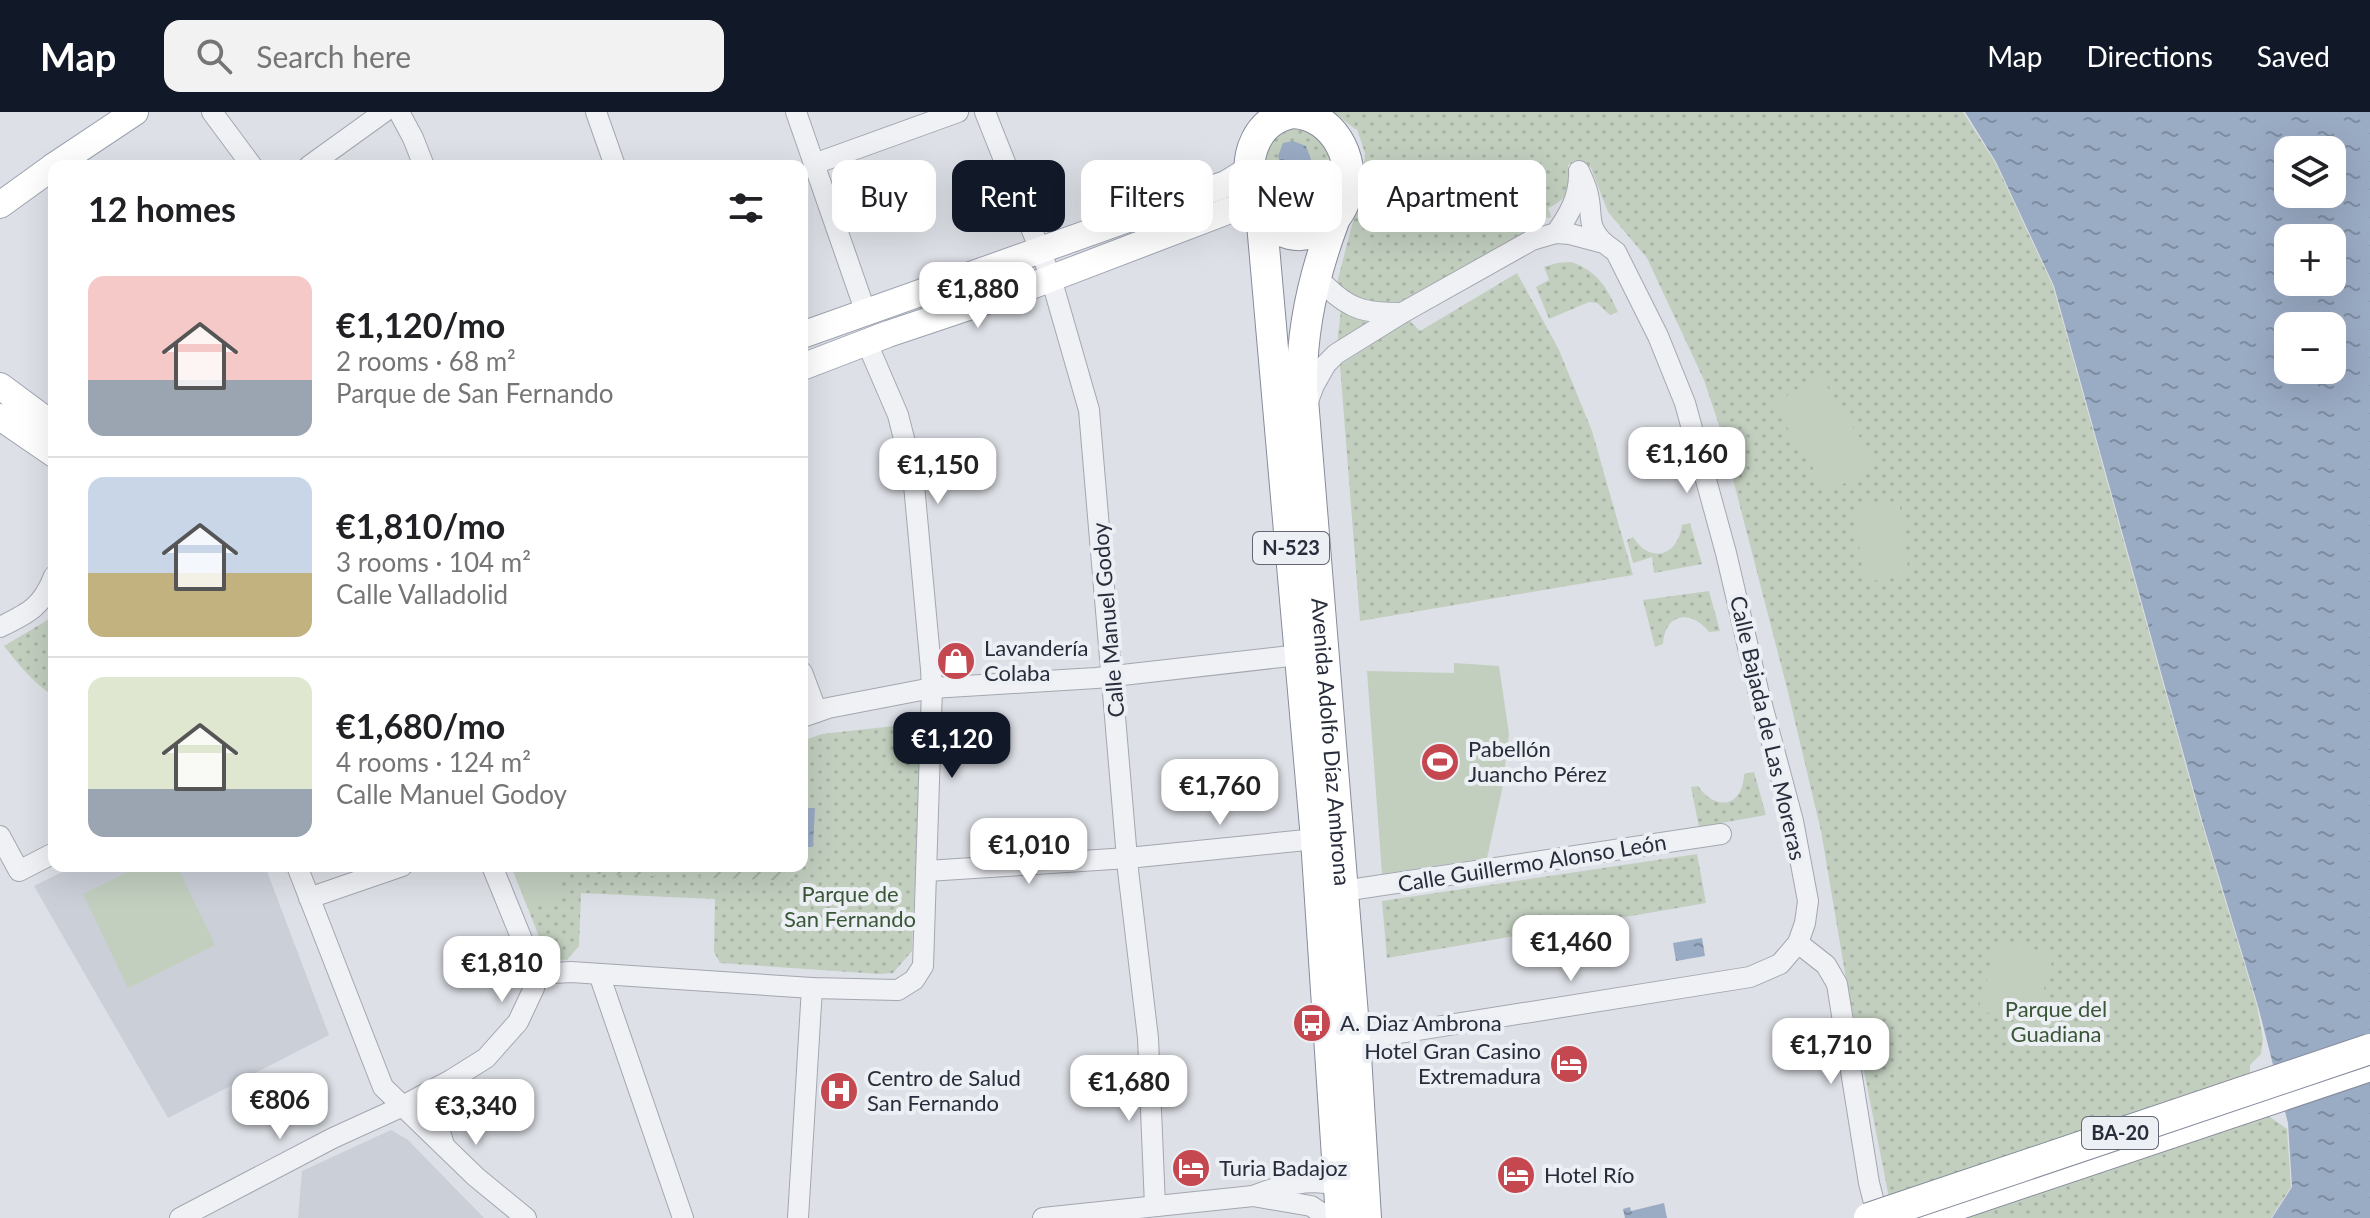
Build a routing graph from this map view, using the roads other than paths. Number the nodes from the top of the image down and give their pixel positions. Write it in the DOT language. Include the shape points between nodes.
graph roads {
  1 [pos="135,112"];
  2 [pos="212,112"];
  3 [pos="384,112"];
  4 [pos="399,112"];
  5 [pos="596,112"];
  6 [pos="796,112"];
  7 [pos="958,112"];
  8 [pos="985,112"];
  9 [pos="1252,112"];
  10 [pos="1304,113"];
  11 [pos="1252,155"];
  12 [pos="68,160"];
  13 [pos="248,160"];
  14 [pos="317,160"];
  15 [pos="422,160"];
  16 [pos="613,160"];
  17 [pos="1252,160"];
  18 [pos="814,164"];
  19 [pos="48,173"];
  20 [pos="0,205"];
  21 [pos="1342,208"];
  22 [pos="1229,210"];
  23 [pos="1261,232"];
  24 [pos="1283,232"];
  25 [pos="1316,232"];
  26 [pos="1330,232"];
  27 [pos="1556,233"];
  28 [pos="1604,243"];
  29 [pos="1038,249"];
  30 [pos="1051,278"];
  31 [pos="1326,286"];
  32 [pos="866,313"];
  33 [pos="1402,313"];
  34 [pos="808,333"];
  35 [pos="867,343"];
  36 [pos="808,365"];
  37 [pos="0,386"];
  38 [pos="1304,411"];
  39 [pos="0,417"];
  40 [pos="48,422"];
  41 [pos="48,450"];
  42 [pos="48,591"];
  43 [pos="1,625"];
  44 [pos="1299,655"];
  45 [pos="1113,675"];
  46 [pos="932,688"];
  47 [pos="810,714"];
  48 [pos="1331,738"];
  49 [pos="1721,834"];
  50 [pos="0,836"];
  51 [pos="1316,839"];
  52 [pos="48,856"];
  53 [pos="1128,858"];
  54 [pos="927,871"];
  55 [pos="299,872"];
  56 [pos="385,872"];
  57 [pos="494,872"];
  58 [pos="1343,891"];
  59 [pos="309,898"];
  60 [pos="1798,943"];
  61 [pos="536,974"];
  62 [pos="599,974"];
  63 [pos="812,988"];
  64 [pos="1355,1040"];
  65 [pos="2370,1049"];
  66 [pos="2370,1066"];
  67 [pos="428,1093"];
  68 [pos="401,1107"];
  69 [pos="445,1149"];
  70 [pos="1325,1184"];
  71 [pos="1253,1196"];
  72 [pos="1155,1206"];
  73 [pos="180,1218"];
  74 [pos="526,1218"];
  75 [pos="683,1218"];
  76 [pos="798,1218"];
  77 [pos="1043,1218"];
  78 [pos="1329,1218"];
  79 [pos="1341,1218"];
  80 [pos="1358,1218"];
  81 [pos="1366,1218"];
  82 [pos="1869,1218"];
  83 [pos="1878,1218"];
  84 [pos="1918,1218"];
  1 -- 12 [label="main road"];
  2 -- 13 [label="street"];
  3 -- 14 [label="street"];
  4 -- 15 [label="street"];
  5 -- 16 [label="street"];
  6 -- 18 [label="street"];
  7 -- 18 [label="street"];
  8 -- 29 [label="street, Calle Manuel Godoy"];
  9 -- 11 [label="highway, N-523"];
  10 -- 11 [label="highway" via="1268,122"];
  10 -- 21 [label="highway, N-523" via="1327,127 1346,154 1348,189"];
  11 -- 17 [label="highway, N-523"];
  11 -- 29 [label="main road" via="1226,184"];
  18 -- 32 [label="street"];
  19 -- 20 [label="main road"];
  22 -- 30 [label="main road"];
  23 -- 44 [label="highway, Avenida Adolfo Díaz Ambrona / N-523"];
  24 -- 25 [label="highway"];
  26 -- 38 [label="highway, Avenida Adolfo Díaz Ambrona / N-523" via="1305,326"];
  27 -- 28 [label="street"];
  27 -- 28 [label="street, Calle Bajada de Las Moreras" via="1579,189 1579,171 1591,224"];
  27 -- 33 [label="street" via="1532,240"];
  28 -- 60 [label="street, Calle Bajada de Las Moreras" via="1624,264 1685,403 1793,821 1808,901"];
  29 -- 30 [label="street, Calle Manuel Godoy"];
  29 -- 32 [label="main road"];
  30 -- 35 [label="main road"];
  30 -- 45 [label="street, Calle Manuel Godoy" via="1089,410"];
  31 -- 33 [label="street" via="1352,307"];
  32 -- 34 [label="main road"];
  33 -- 38 [label="street" via="1326,364"];
  35 -- 36 [label="main road"];
  35 -- 46 [label="street" via="898,415 913,474"];
  37 -- 40 [label="main road"];
  38 -- 48 [label="highway, Avenida Adolfo Díaz Ambrona / N-523"];
  39 -- 41 [label="main road"];
  42 -- 43 [label="street" via="36,607"];
  44 -- 45 [label="street"];
  44 -- 51 [label="highway, Avenida Adolfo Díaz Ambrona / N-523"];
  45 -- 46 [label="street"];
  45 -- 53 [label="street, Calle Manuel Godoy"];
  46 -- 47 [label="street"];
  46 -- 54 [label="street"];
  48 -- 51 [label="highway" via="1325,765 1329,823"];
  48 -- 58 [label="highway, Avenida Adolfo Díaz Ambrona / N-523"];
  49 -- 58 [label="street, Calle Guillermo Alonso León"];
  50 -- 52 [label="street" via="19,871"];
  51 -- 53 [label="street"];
  51 -- 70 [label="highway, Avenida Adolfo Díaz Ambrona / N-523" via="1336,1136"];
  53 -- 54 [label="street"];
  53 -- 72 [label="street, Calle Manuel Godoy" via="1148,1038"];
  54 -- 63 [label="street" via="923,966 914,980 898,990"];
  55 -- 59 [label="street"];
  56 -- 59 [label="street"];
  57 -- 61 [label="street"];
  58 -- 64 [label="highway, Avenida Adolfo Díaz Ambrona / N-523"];
  59 -- 68 [label="street" via="383,1087"];
  60 -- 64 [label="street" via="1780,964 1750,977"];
  60 -- 83 [label="street" via="1826,965 1837,984"];
  61 -- 62 [label="street"];
  61 -- 67 [label="street" via="518,1022 486,1058"];
  62 -- 63 [label="street"];
  62 -- 75 [label="street"];
  63 -- 76 [label="street"];
  64 -- 81 [label="highway, Avenida Adolfo Díaz Ambrona / N-523"];
  65 -- 82 [label="highway, BA-20, bridge"];
  66 -- 84 [label="highway, BA-20"];
  67 -- 68 [label="street"];
  67 -- 69 [label="street"];
  68 -- 69 [label="street"];
  68 -- 73 [label="street"];
  69 -- 74 [label="street"];
  70 -- 71 [label="street" via="1274,1187"];
  70 -- 79 [label="highway, Avenida Adolfo Díaz Ambrona / N-523"];
  70 -- 80 [label="highway" via="1353,1196"];
  71 -- 72 [label="street"];
  71 -- 78 [label="street" via="1311,1206"];
  72 -- 77 [label="street"];
}
